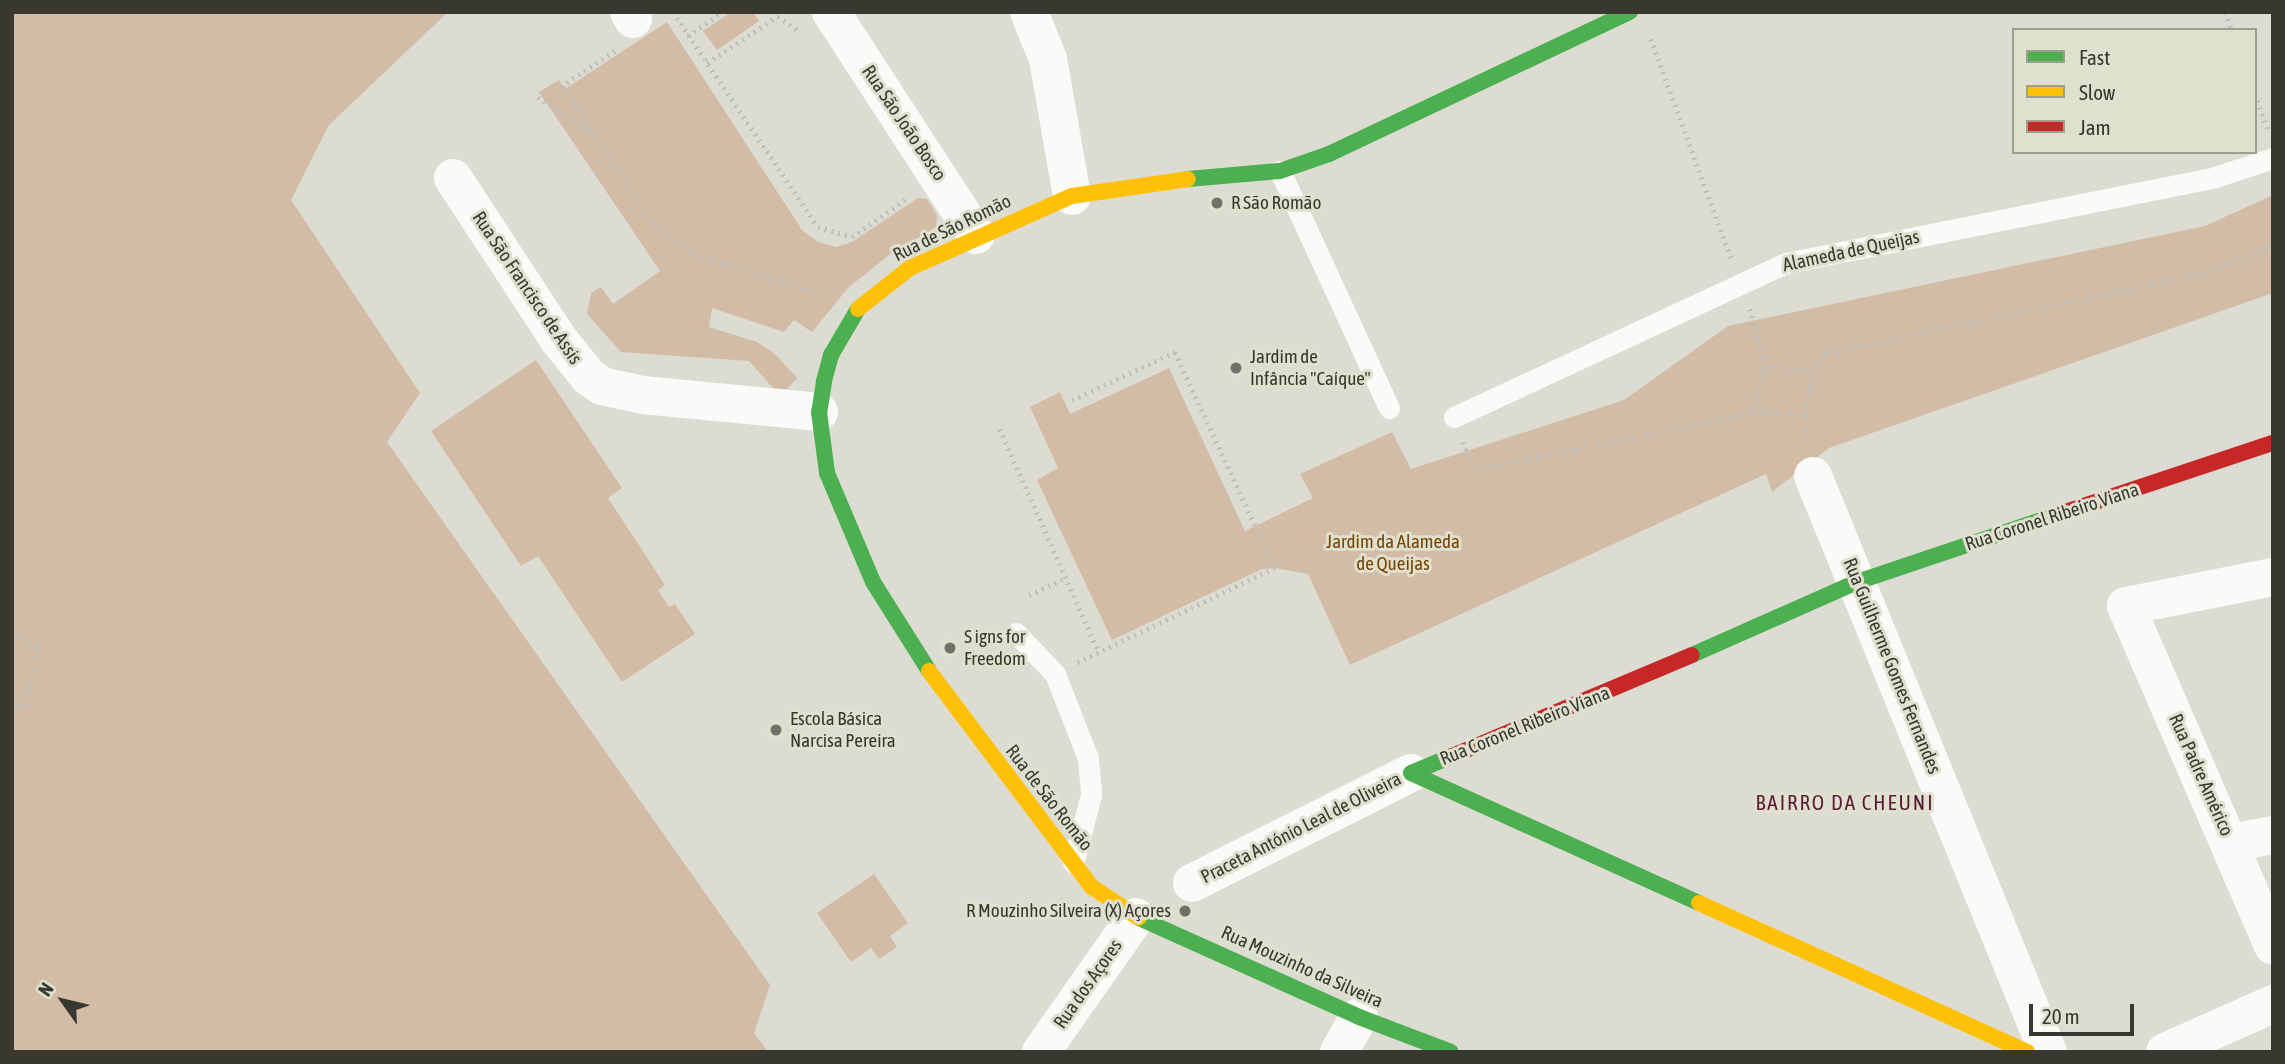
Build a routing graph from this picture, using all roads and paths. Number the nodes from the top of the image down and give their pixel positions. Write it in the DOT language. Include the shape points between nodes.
graph roads {
  1 [pos="673,12"];
  2 [pos="722,12"];
  3 [pos="1029,12"];
  4 [pos="1630,12"];
  5 [pos="631,15"];
  6 [pos="815,22"];
  7 [pos="1646,25"];
  8 [pos="688,36"];
  9 [pos="707,64"];
  10 [pos="538,97"];
  11 [pos="2257,99"];
  12 [pos="597,137"];
  13 [pos="2273,143"];
  14 [pos="2273,158"];
  15 [pos="1280,171"];
  16 [pos="453,178"];
  17 [pos="946,185"];
  18 [pos="1072,196"];
  19 [pos="976,235"];
  20 [pos="2273,246"];
  21 [pos="1739,281"];
  22 [pos="860,306"];
  23 [pos="1764,365"];
  24 [pos="1813,370"];
  25 [pos="1072,400"];
  26 [pos="1390,408"];
  27 [pos="819,412"];
  28 [pos="1754,412"];
  29 [pos="1805,415"];
  30 [pos="1454,417"];
  31 [pos="1000,429"];
  32 [pos="2273,443"];
  33 [pos="1813,476"];
  34 [pos="2273,577"];
  35 [pos="1066,578"];
  36 [pos="1857,582"];
  37 [pos="1029,595"];
  38 [pos="12,630"];
  39 [pos="1016,633"];
  40 [pos="1100,652"];
  41 [pos="1055,674"];
  42 [pos="12,712"];
  43 [pos="1411,773"];
  44 [pos="2273,835"];
  45 [pos="2231,843"];
  46 [pos="1073,863"];
  47 [pos="1192,883"];
  48 [pos="1136,917"];
  49 [pos="2273,946"];
  50 [pos="2273,1004"];
  51 [pos="1359,1017"];
  52 [pos="1041,1052"];
  53 [pos="1339,1052"];
  54 [pos="1451,1052"];
  55 [pos="2027,1052"];
  56 [pos="2048,1052"];
  57 [pos="2165,1052"];
  1 -- 8 [label="path"];
  2 -- 8 [label="path"];
  3 -- 18 [label="street" via="1048,59"];
  4 -- 15 [label="street, Rua de São Romão" via="1329,154"];
  5 -- 12 [label="path" via="642,33 563,86"];
  6 -- 9 [label="path" via="778,16"];
  6 -- 17 [label="street, Rua São João Bosco"];
  7 -- 21 [label="path"];
  8 -- 9 [label="path"];
  9 -- 17 [label="path" via="818,227 852,237 910,197"];
  10 -- 12 [label="path"];
  11 -- 13 [label="path"];
  12 -- 22 [label="path" via="654,227 674,243 694,254"];
  14 -- 21 [label="lane, Alameda de Queijas" via="2215,177 1786,263"];
  15 -- 18 [label="street, Rua de São Romão" via="1146,182"];
  15 -- 26 [label="lane"];
  16 -- 27 [label="street, Rua São Francisco de Assis" via="559,340 602,386 643,396"];
  17 -- 19 [label="street, Rua São João Bosco"];
  18 -- 19 [label="street, Rua de São Romão"];
  19 -- 22 [label="street, Rua de São Romão" via="909,268"];
  20 -- 24 [label="path" via="2206,273 1825,354"];
  21 -- 23 [label="path" via="1755,321"];
  21 -- 30 [label="lane, Alameda de Queijas"];
  22 -- 27 [label="street, Rua de São Romão" via="831,355"];
  23 -- 24 [label="path"];
  23 -- 28 [label="path"];
  24 -- 29 [label="path"];
  25 -- 40 [label="path" via="1175,352 1275,568"];
  27 -- 46 [label="street, Rua de São Romão" via="830,485 873,582 944,695"];
  28 -- 29 [label="path"];
  28 -- 30 [label="path" via="1474,470"];
  29 -- 33 [label="path"];
  31 -- 35 [label="path"];
  32 -- 36 [label="street, Rua Coronel Ribeiro Viana"];
  33 -- 36 [label="street, Rua Guilherme Gomes Fernandes"];
  34 -- 45 [label="street, Rua Padre Américo" via="2126,606"];
  35 -- 37 [label="path"];
  35 -- 40 [label="path"];
  36 -- 43 [label="street, Rua Coronel Ribeiro Viana" via="1600,696"];
  36 -- 56 [label="street, Rua Guilherme Gomes Fernandes"];
  38 -- 42 [label="path" via="39,648 25,704"];
  39 -- 41 [label="lane"];
  40 -- 41 [label="path"];
  41 -- 46 [label="lane" via="1092,776"];
  43 -- 47 [label="street, Praceta António Leal de Oliveira"];
  43 -- 55 [label="street, Rua Coronel Ribeiro Viana"];
  44 -- 45 [label="street"];
  45 -- 49 [label="street, Rua Padre Américo"];
  46 -- 48 [label="street, Rua de São Romão" via="1092,887"];
  48 -- 51 [label="street, Rua Mouzinho da Silveira"];
  48 -- 52 [label="street, Rua dos Açores"];
  50 -- 57 [label="street"];
  51 -- 53 [label="street"];
  51 -- 54 [label="street, Rua Mouzinho da Silveira"];
}
